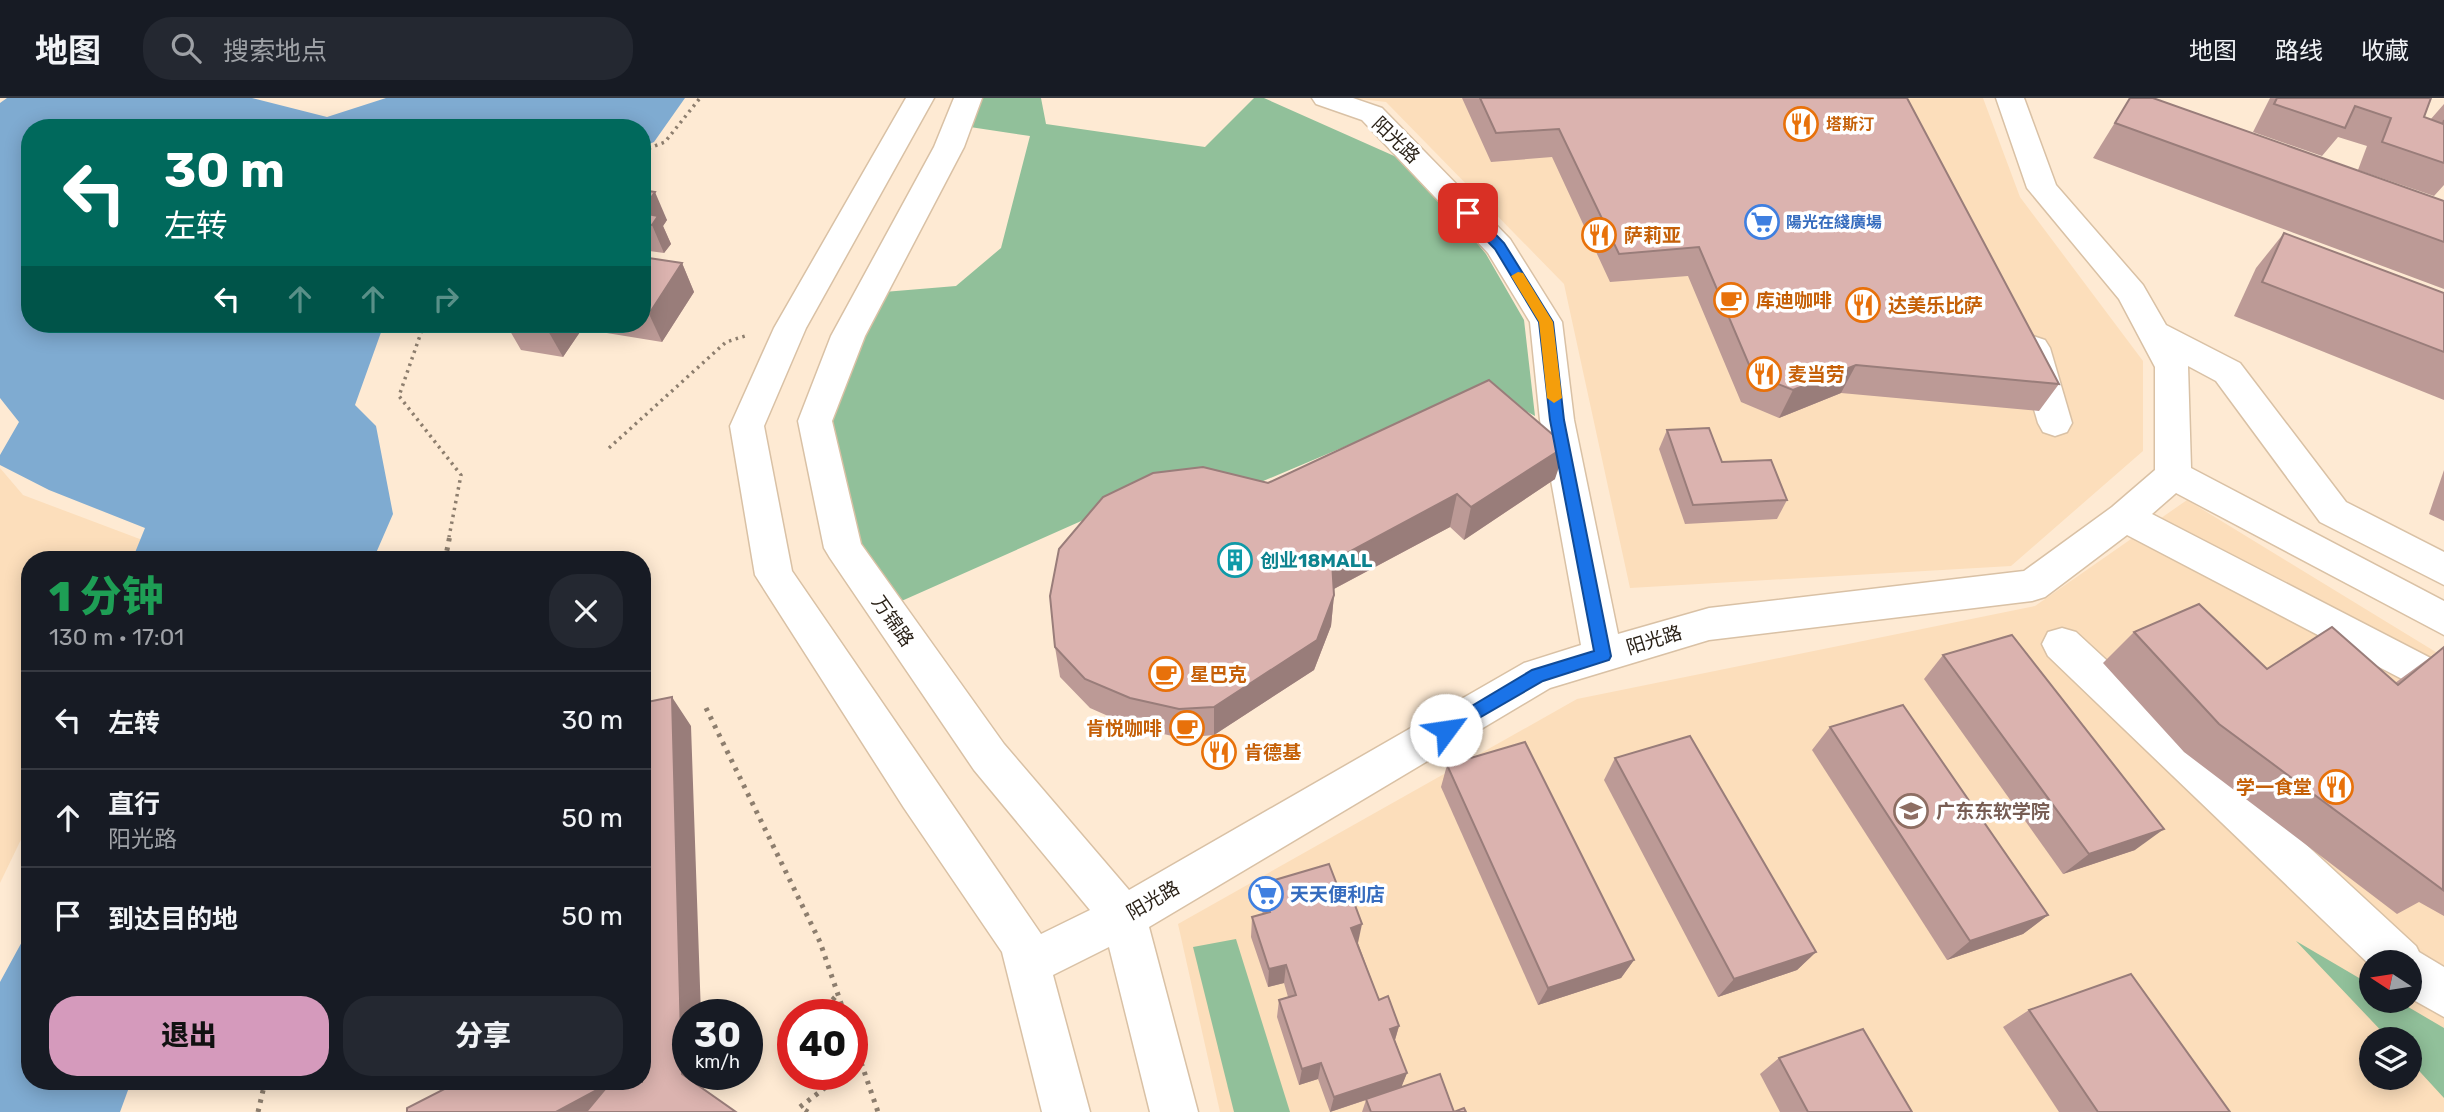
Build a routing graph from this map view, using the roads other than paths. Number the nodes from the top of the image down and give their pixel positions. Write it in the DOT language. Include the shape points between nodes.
graph roads {
  1 [pos="920,98"];
  2 [pos="968,98"];
  3 [pos="1326,98"];
  4 [pos="2010,98"];
  5 [pos="2019,318"];
  6 [pos="2154,333"];
  7 [pos="2056,423"];
  8 [pos="2173,475"];
  9 [pos="2125,517"];
  10 [pos="2444,570"];
  11 [pos="2444,620"];
  12 [pos="2062,644"];
  13 [pos="1603,656"];
  14 [pos="2444,684"];
  15 [pos="1124,917"];
  16 [pos="2387,950"];
  17 [pos="1027,964"];
  18 [pos="2422,979"];
  19 [pos="2444,995"];
  20 [pos="1066,1112"];
  21 [pos="1174,1112"];
  1 -- 17 [label="street" via="790,328 747,426 774,575 1022,943"];
  2 -- 15 [label="street, 万锦路" via="949,147 848,335 815,421 842,548 989,757"];
  3 -- 13 [label="street, 阳光路" via="1372,114 1499,246 1546,322 1557,420"];
  4 -- 6 [label="street" via="2042,188 2132,293"];
  5 -- 7 [label="street" via="2028,329"];
  6 -- 8 [label="street" via="2172,367"];
  6 -- 10 [label="street" via="2228,372 2333,512"];
  8 -- 9 [label="street, 阳光路"];
  8 -- 11 [label="street"];
  9 -- 13 [label="street, 阳光路" via="2032,586 1709,624"];
  9 -- 14 [label="street"];
  12 -- 16 [label="street"];
  13 -- 15 [label="street, 阳光路" via="1538,675"];
  15 -- 17 [label="street, 阳光路"];
  15 -- 21 [label="street, 万锦路"];
  17 -- 20 [label="street"];
  18 -- 19 [label="street"];
}
